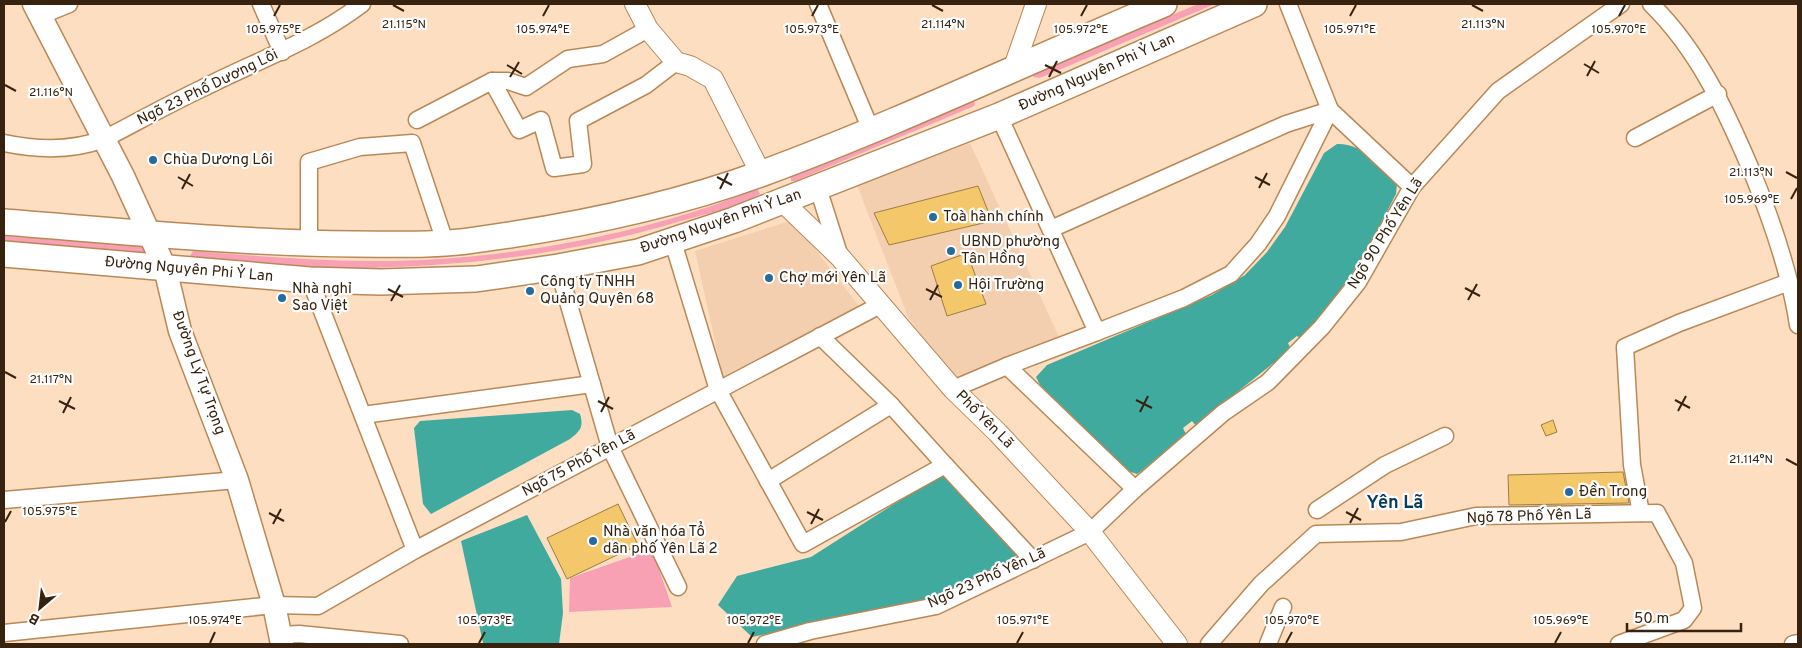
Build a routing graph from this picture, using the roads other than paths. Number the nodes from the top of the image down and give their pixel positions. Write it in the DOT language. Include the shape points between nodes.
graph roads {
  1 [pos="69,4"];
  2 [pos="261,4"];
  3 [pos="362,4"];
  4 [pos="635,4"];
  5 [pos="818,4"];
  6 [pos="1036,4"];
  7 [pos="1164,4"];
  8 [pos="1254,4"];
  9 [pos="1288,4"];
  10 [pos="1621,4"];
  11 [pos="1651,4"];
  12 [pos="37,10"];
  13 [pos="648,29"];
  14 [pos="282,52"];
  15 [pos="676,62"];
  16 [pos="1014,67"];
  17 [pos="492,80"];
  18 [pos="1718,94"];
  19 [pos="1330,110"];
  20 [pos="999,116"];
  21 [pos="417,120"];
  22 [pos="871,130"];
  23 [pos="1635,138"];
  24 [pos="104,139"];
  25 [pos="4,142"];
  26 [pos="761,174"];
  27 [pos="1412,186"];
  28 [pos="818,188"];
  29 [pos="783,202"];
  30 [pos="4,222"];
  31 [pos="1051,229"];
  32 [pos="149,233"];
  33 [pos="445,242"];
  34 [pos="673,242"];
  35 [pos="309,244"];
  36 [pos="4,254"];
  37 [pos="840,257"];
  38 [pos="558,267"];
  39 [pos="164,268"];
  40 [pos="310,280"];
  41 [pos="1789,282"];
  42 [pos="880,304"];
  43 [pos="1798,325"];
  44 [pos="1097,332"];
  45 [pos="820,336"];
  46 [pos="1007,366"];
  47 [pos="592,384"];
  48 [pos="953,389"];
  49 [pos="718,390"];
  50 [pos="891,405"];
  51 [pos="363,415"];
  52 [pos="1445,436"];
  53 [pos="610,447"];
  54 [pos="945,465"];
  55 [pos="237,480"];
  56 [pos="768,481"];
  57 [pos="1135,489"];
  58 [pos="4,500"];
  59 [pos="1317,510"];
  60 [pos="1649,513"];
  61 [pos="1090,532"];
  62 [pos="415,550"];
  63 [pos="1033,560"];
  64 [pos="678,588"];
  65 [pos="274,605"];
  66 [pos="1283,607"];
  67 [pos="4,633"];
  68 [pos="282,640"];
  69 [pos="1798,642"];
  70 [pos="400,644"];
  71 [pos="765,644"];
  72 [pos="1177,644"];
  73 [pos="1210,644"];
  74 [pos="1268,644"];
  75 [pos="1619,644"];
  76 [pos="1793,644"];
  1 -- 12 [label="street"];
  2 -- 14 [label="street"];
  3 -- 14 [label="street, Ngõ 23 Phố Dương Lôi"];
  4 -- 13 [label="street"];
  5 -- 22 [label="street"];
  6 -- 16 [label="street"];
  7 -- 16 [label="main road"];
  8 -- 20 [label="main road, Đường Nguyên Phi Ỷ Lan"];
  9 -- 19 [label="street"];
  10 -- 27 [label="street, Ngõ 90 Phố Yên Lã" via="1498,91"];
  11 -- 18 [label="street" via="1671,23"];
  12 -- 24 [label="main road, Đường Lý Tự Trọng"];
  13 -- 15 [label="street"];
  13 -- 17 [label="street" via="602,54 568,59 526,86"];
  14 -- 24 [label="street, Ngõ 23 Phố Dương Lôi" via="201,88"];
  15 -- 17 [label="street" via="646,85 578,121 584,164 554,168 541,120 520,130"];
  15 -- 26 [label="street" via="713,79"];
  16 -- 20 [label="main road"];
  16 -- 22 [label="main road"];
  17 -- 21 [label="street"];
  18 -- 23 [label="street"];
  18 -- 41 [label="street" via="1768,212"];
  19 -- 27 [label="street"];
  19 -- 31 [label="street" via="1286,124"];
  19 -- 44 [label="street" via="1277,216 1258,244 1231,274 1184,298"];
  20 -- 28 [label="main road, Đường Nguyên Phi Ỷ Lan"];
  20 -- 31 [label="street"];
  22 -- 26 [label="main road"];
  24 -- 25 [label="street, Ngõ 23 Phố Dương Lôi" via="70,148 23,147"];
  24 -- 32 [label="main road, Đường Lý Tự Trọng"];
  26 -- 29 [label="main road"];
  26 -- 33 [label="main road" via="624,213 482,239"];
  27 -- 57 [label="street, Ngõ 90 Phố Yên Lã" via="1358,282 1322,327 1268,382 1223,413"];
  28 -- 29 [label="main road, Đường Nguyên Phi Ỷ Lan"];
  28 -- 37 [label="street"];
  29 -- 34 [label="main road, Đường Nguyên Phi Ỷ Lan"];
  29 -- 37 [label="street, Phố Yên Lã"];
  30 -- 32 [label="main road"];
  31 -- 44 [label="street"];
  32 -- 35 [label="main road"];
  32 -- 39 [label="main road, Đường Lý Tự Trọng"];
  33 -- 35 [label="main road"];
  33 -- 35 [label="street" via="412,142 360,147 309,162"];
  34 -- 38 [label="main road, Đường Nguyên Phi Ỷ Lan"];
  34 -- 49 [label="street"];
  36 -- 39 [label="main road, Đường Nguyên Phi Ỷ Lan"];
  37 -- 42 [label="street, Phố Yên Lã"];
  38 -- 40 [label="main road, Đường Nguyên Phi Ỷ Lan" via="439,282"];
  38 -- 47 [label="street"];
  39 -- 40 [label="main road, Đường Nguyên Phi Ỷ Lan"];
  39 -- 55 [label="main road, Đường Lý Tự Trọng" via="180,331"];
  40 -- 51 [label="street"];
  41 -- 43 [label="street"];
  41 -- 60 [label="street" via="1680,322 1625,347 1632,465"];
  42 -- 45 [label="street, Ngõ 75 Phố Yên Lã"];
  42 -- 48 [label="street, Phố Yên Lã"];
  44 -- 46 [label="street"];
  45 -- 49 [label="street, Ngõ 75 Phố Yên Lã"];
  45 -- 50 [label="street"];
  46 -- 48 [label="street"];
  46 -- 57 [label="street"];
  47 -- 51 [label="street"];
  47 -- 53 [label="street"];
  48 -- 61 [label="street, Phố Yên Lã"];
  49 -- 53 [label="street, Ngõ 75 Phố Yên Lã"];
  49 -- 56 [label="street"];
  50 -- 54 [label="street"];
  50 -- 56 [label="street"];
  51 -- 62 [label="street"];
  52 -- 59 [label="street" via="1385,466"];
  53 -- 62 [label="street, Ngõ 75 Phố Yên Lã"];
  53 -- 64 [label="street"];
  54 -- 56 [label="street" via="803,544"];
  54 -- 63 [label="street"];
  55 -- 58 [label="street"];
  55 -- 65 [label="main road, Đường Lý Tự Trọng"];
  57 -- 61 [label="street, Ngõ 90 Phố Yên Lã"];
  60 -- 73 [label="street, Ngõ 78 Phố Yên Lã" via="1476,516 1401,532 1316,534 1261,584"];
  60 -- 75 [label="street" via="1684,563 1694,608 1684,620"];
  61 -- 63 [label="street, Ngõ 23 Phố Yên Lã"];
  61 -- 72 [label="street, Phố Yên Lã"];
  62 -- 65 [label="street, Ngõ 75 Phố Yên Lã" via="318,606"];
  63 -- 71 [label="street, Ngõ 23 Phố Yên Lã" via="936,606 810,631"];
  65 -- 67 [label="street, Ngõ 75 Phố Yên Lã"];
  65 -- 68 [label="main road, Đường Lý Tự Trọng"];
  66 -- 74 [label="street"];
  68 -- 70 [label="street" via="299,634"];
  69 -- 76 [label="street"];
}
